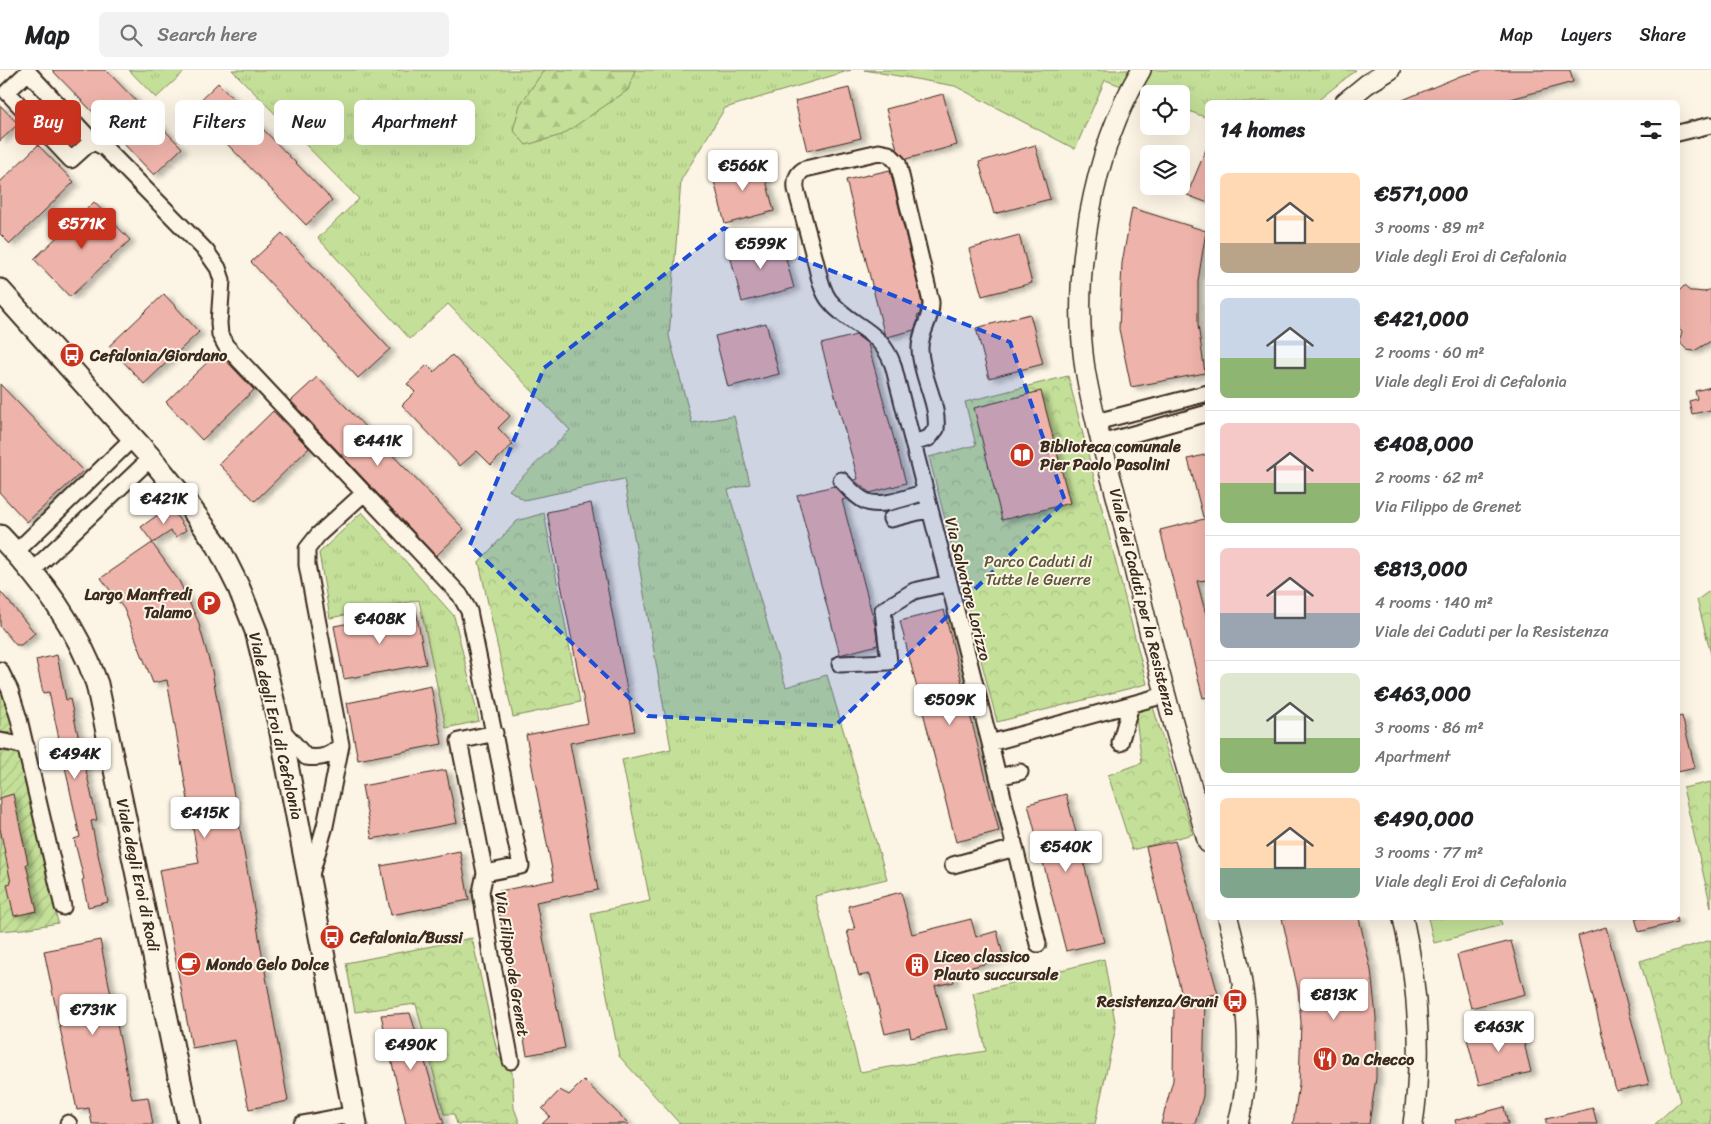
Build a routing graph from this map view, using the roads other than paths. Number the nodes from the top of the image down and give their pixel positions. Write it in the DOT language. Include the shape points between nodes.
graph roads {
  1 [pos="1141,70"];
  2 [pos="1390,70"];
  3 [pos="1347,100"];
  4 [pos="1711,125"];
  5 [pos="1680,133"];
  6 [pos="92,141"];
  7 [pos="100,145"];
  8 [pos="0,290"];
  9 [pos="1205,394"];
  10 [pos="1205,415"];
  11 [pos="1096,422"];
  12 [pos="133,438"];
  13 [pos="1101,442"];
  14 [pos="913,443"];
  15 [pos="151,458"];
  16 [pos="841,480"];
  17 [pos="926,492"];
  18 [pos="363,494"];
  19 [pos="930,509"];
  20 [pos="891,519"];
  21 [pos="0,536"];
  22 [pos="16,552"];
  23 [pos="32,571"];
  24 [pos="949,583"];
  25 [pos="840,664"];
  26 [pos="0,670"];
  27 [pos="1166,695"];
  28 [pos="1131,705"];
  29 [pos="280,728"];
  30 [pos="495,733"];
  31 [pos="0,741"];
  32 [pos="990,743"];
  33 [pos="1120,743"];
  34 [pos="341,745"];
  35 [pos="26,746"];
  36 [pos="1020,772"];
  37 [pos="998,777"];
  38 [pos="1205,832"];
  39 [pos="1015,848"];
  40 [pos="953,865"];
  41 [pos="485,873"];
  42 [pos="310,879"];
  43 [pos="63,907"];
  44 [pos="1228,920"];
  45 [pos="1403,920"];
  46 [pos="1038,944"];
  47 [pos="511,1061"];
  48 [pos="355,1119"];
  49 [pos="189,1124"];
  50 [pos="302,1124"];
  51 [pos="1238,1124"];
  52 [pos="1413,1124"];
  1 -- 11 [label="street, Viale dei Caduti per la Resistenza" via="1100,166 1083,264 1083,354"];
  2 -- 3 [label="street"];
  4 -- 5 [label="street"];
  6 -- 6 [label="street, Via Filippo de Grenet" via="28,72 7,92 71,160"];
  7 -- 18 [label="street, Via Filippo de Grenet" via="218,268 222,280 220,335 226,346"];
  8 -- 12 [label="main road, Viale degli Eroi di Cefalonia"];
  9 -- 11 [label="street"];
  10 -- 13 [label="street"];
  11 -- 13 [label="street, Viale dei Caduti per la Resistenza"];
  12 -- 15 [label="main road, Viale degli Eroi di Cefalonia"];
  12 -- 22 [label="street"];
  13 -- 27 [label="street, Viale dei Caduti per la Resistenza"];
  14 -- 14 [label="street, Via Salvatore Lorizzo" via="893,365 885,347 833,304 822,285 796,189 796,179 803,170 879,152 889,154 898,163 931,302 931,314 919,347 936,430 929,438"];
  14 -- 17 [label="street, Via Salvatore Lorizzo"];
  15 -- 23 [label="street"];
  15 -- 29 [label="main road, Viale degli Eroi di Cefalonia" via="218,546 239,588 256,631"];
  16 -- 17 [label="street" via="857,496 872,503"];
  17 -- 19 [label="street, Via Salvatore Lorizzo"];
  18 -- 30 [label="street, Via Filippo de Grenet" via="460,595 469,611"];
  18 -- 34 [label="street" via="307,549 307,565"];
  19 -- 20 [label="street"];
  19 -- 24 [label="street, Via Salvatore Lorizzo"];
  21 -- 22 [label="main road, Viale degli Eroi di Rodi"];
  22 -- 23 [label="main road, Viale degli Eroi di Rodi"];
  23 -- 49 [label="main road, Viale degli Eroi di Rodi" via="71,625 97,684"];
  24 -- 25 [label="street" via="914,591 883,610 889,662"];
  24 -- 32 [label="street, Via Salvatore Lorizzo"];
  26 -- 35 [label="street" via="15,705"];
  27 -- 28 [label="street"];
  27 -- 38 [label="street, Viale dei Caduti per la Resistenza"];
  28 -- 32 [label="street"];
  28 -- 33 [label="street"];
  29 -- 34 [label="street" via="306,757 319,758"];
  29 -- 42 [label="main road, Viale degli Eroi di Cefalonia"];
  30 -- 41 [label="street, Via Filippo de Grenet" via="521,866"];
  30 -- 41 [label="street, Via Filippo de Grenet" via="458,741"];
  31 -- 35 [label="street"];
  32 -- 37 [label="street, Via Salvatore Lorizzo"];
  34 -- 42 [label="street" via="325,826"];
  35 -- 43 [label="street"];
  36 -- 37 [label="street"];
  37 -- 39 [label="street, Via Salvatore Lorizzo"];
  39 -- 40 [label="street"];
  39 -- 46 [label="street, Via Salvatore Lorizzo"];
  41 -- 47 [label="street, Via Filippo de Grenet" via="481,892"];
  42 -- 48 [label="main road, Viale degli Eroi di Cefalonia"];
  44 -- 51 [label="street" via="1243,984 1248,1031 1244,1103"];
  45 -- 52 [label="street" via="1418,1034"];
  48 -- 50 [label="street"];
}
